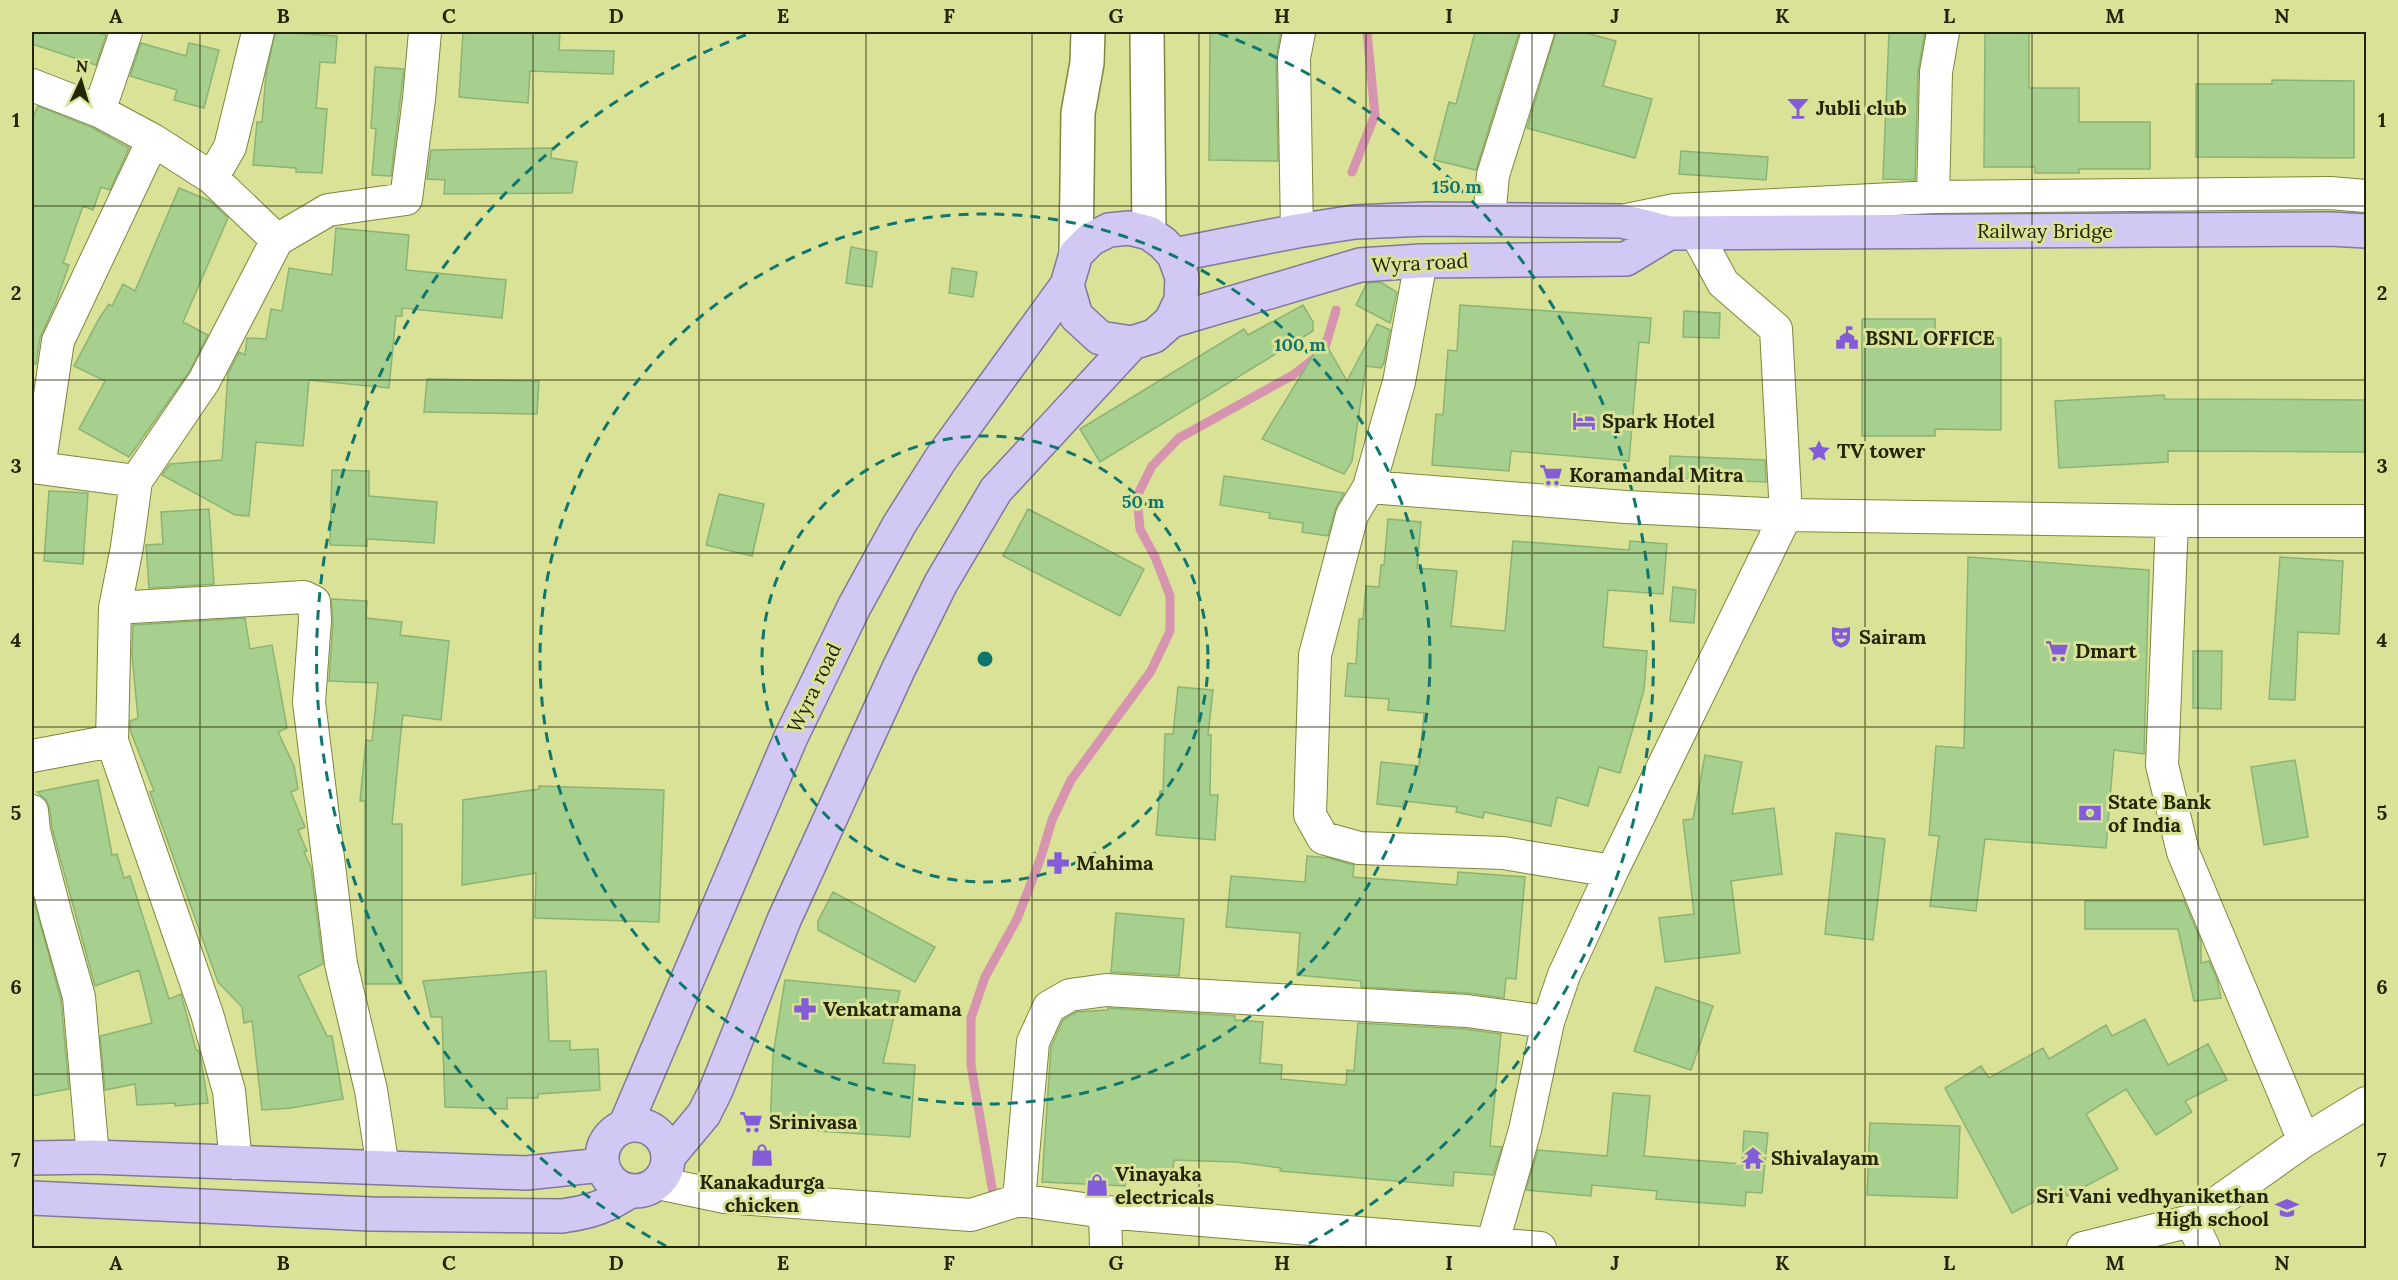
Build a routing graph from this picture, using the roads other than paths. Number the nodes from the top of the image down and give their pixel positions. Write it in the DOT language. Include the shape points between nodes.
graph roads {
  1 [pos="126,32"];
  2 [pos="258,32"];
  3 [pos="424,32"];
  4 [pos="1088,32"];
  5 [pos="1147,32"];
  6 [pos="1299,32"];
  7 [pos="1538,32"];
  8 [pos="1943,32"];
  9 [pos="32,85"];
  10 [pos="99,111"];
  11 [pos="153,140"];
  12 [pos="212,178"];
  13 [pos="2367,196"];
  14 [pos="1933,197"];
  15 [pos="1489,219"];
  16 [pos="1622,221"];
  17 [pos="1297,231"];
  18 [pos="2367,231"];
  19 [pos="1149,233"];
  20 [pos="1696,233"];
  21 [pos="277,240"];
  22 [pos="1076,254"];
  23 [pos="1174,255"];
  24 [pos="1421,261"];
  25 [pos="1067,285"];
  26 [pos="1171,321"];
  27 [pos="1132,343"];
  28 [pos="35,468"];
  29 [pos="136,482"];
  30 [pos="1369,487"];
  31 [pos="1786,515"];
  32 [pos="2172,521"];
  33 [pos="2367,521"];
  34 [pos="115,608"];
  35 [pos="112,741"];
  36 [pos="32,756"];
  37 [pos="32,812"];
  38 [pos="1612,871"];
  39 [pos="1548,1022"];
  40 [pos="2367,1103"];
  41 [pos="626,1126"];
  42 [pos="2304,1141"];
  43 [pos="93,1157"];
  44 [pos="32,1158"];
  45 [pos="236,1163"];
  46 [pos="602,1165"];
  47 [pos="383,1168"];
  48 [pos="652,1177"];
  49 [pos="32,1198"];
  50 [pos="1019,1200"];
  51 [pos="1105,1212"];
  52 [pos="2197,1235"];
  53 [pos="1492,1245"];
  54 [pos="1106,1248"];
  55 [pos="1540,1248"];
  56 [pos="2083,1248"];
  1 -- 10 [label="street"];
  2 -- 12 [label="street" via="230,147"];
  3 -- 21 [label="street" via="406,199 328,210"];
  4 -- 22 [label="street" via="1087,63 1077,113"];
  5 -- 19 [label="street"];
  6 -- 17 [label="street" via="1294,57"];
  7 -- 15 [label="street" via="1493,175"];
  8 -- 14 [label="street" via="1936,72"];
  9 -- 10 [label="street"];
  10 -- 11 [label="street"];
  11 -- 12 [label="street"];
  11 -- 28 [label="street" via="58,341"];
  12 -- 21 [label="street"];
  13 -- 14 [label="street" via="2330,193"];
  14 -- 16 [label="street" via="1675,210"];
  15 -- 16 [label="main road, Wyra road"];
  15 -- 17 [label="main road, Wyra road" via="1355,222"];
  16 -- 20 [label="main road, Wyra road"];
  17 -- 23 [label="main road, Wyra road"];
  18 -- 20 [label="main road, Railway Bridge"];
  19 -- 22 [label="main road" via="1129,228 1109,230 1090,239"];
  19 -- 23 [label="main road"];
  20 -- 24 [label="main road, Wyra road" via="1626,259"];
  20 -- 31 [label="street" via="1723,283 1776,329"];
  21 -- 29 [label="street" via="204,381"];
  22 -- 25 [label="main road, Wyra road"];
  23 -- 26 [label="main road" via="1182,277 1181,300"];
  24 -- 26 [label="main road, Wyra road" via="1360,265"];
  24 -- 30 [label="street" via="1399,381"];
  25 -- 27 [label="main road" via="1076,316 1100,338"];
  25 -- 41 [label="main road, Wyra road" via="940,460 854,607 791,737"];
  26 -- 27 [label="main road, Wyra road" via="1154,336"];
  27 -- 48 [label="main road, Wyra road" via="996,490 941,583 784,921 716,1090 704,1114"];
  28 -- 29 [label="street"];
  29 -- 34 [label="street"];
  30 -- 31 [label="street"];
  30 -- 38 [label="street" via="1352,515 1315,655 1310,815 1323,838 1359,848 1503,853"];
  31 -- 32 [label="street"];
  31 -- 38 [label="street"];
  32 -- 33 [label="street"];
  32 -- 42 [label="street" via="2162,765 2183,852"];
  34 -- 35 [label="street"];
  34 -- 47 [label="street" via="304,597 314,602 309,702 338,941 371,1090"];
  35 -- 36 [label="street"];
  35 -- 45 [label="street" via="207,1014 229,1091"];
  37 -- 43 [label="street" via="79,997"];
  38 -- 39 [label="street" via="1564,975"];
  39 -- 50 [label="street" via="1467,1011 1106,990 1070,995 1049,1007 1033,1042"];
  39 -- 53 [label="street" via="1525,1130"];
  40 -- 42 [label="street"];
  41 -- 46 [label="main road" via="611,1135 603,1149"];
  41 -- 48 [label="main road" via="640,1125 654,1131 664,1142"];
  42 -- 52 [label="street"];
  43 -- 44 [label="main road"];
  43 -- 45 [label="main road"];
  45 -- 47 [label="main road"];
  46 -- 47 [label="main road" via="526,1173"];
  46 -- 48 [label="main road" via="618,1186"];
  48 -- 49 [label="main road, Wyra road" via="610,1204 591,1212 562,1216 371,1214"];
  48 -- 50 [label="street" via="725,1197 972,1215"];
  50 -- 51 [label="street"];
  51 -- 53 [label="street"];
  51 -- 54 [label="street"];
  52 -- 56 [label="street"];
  53 -- 55 [label="street"];
}
